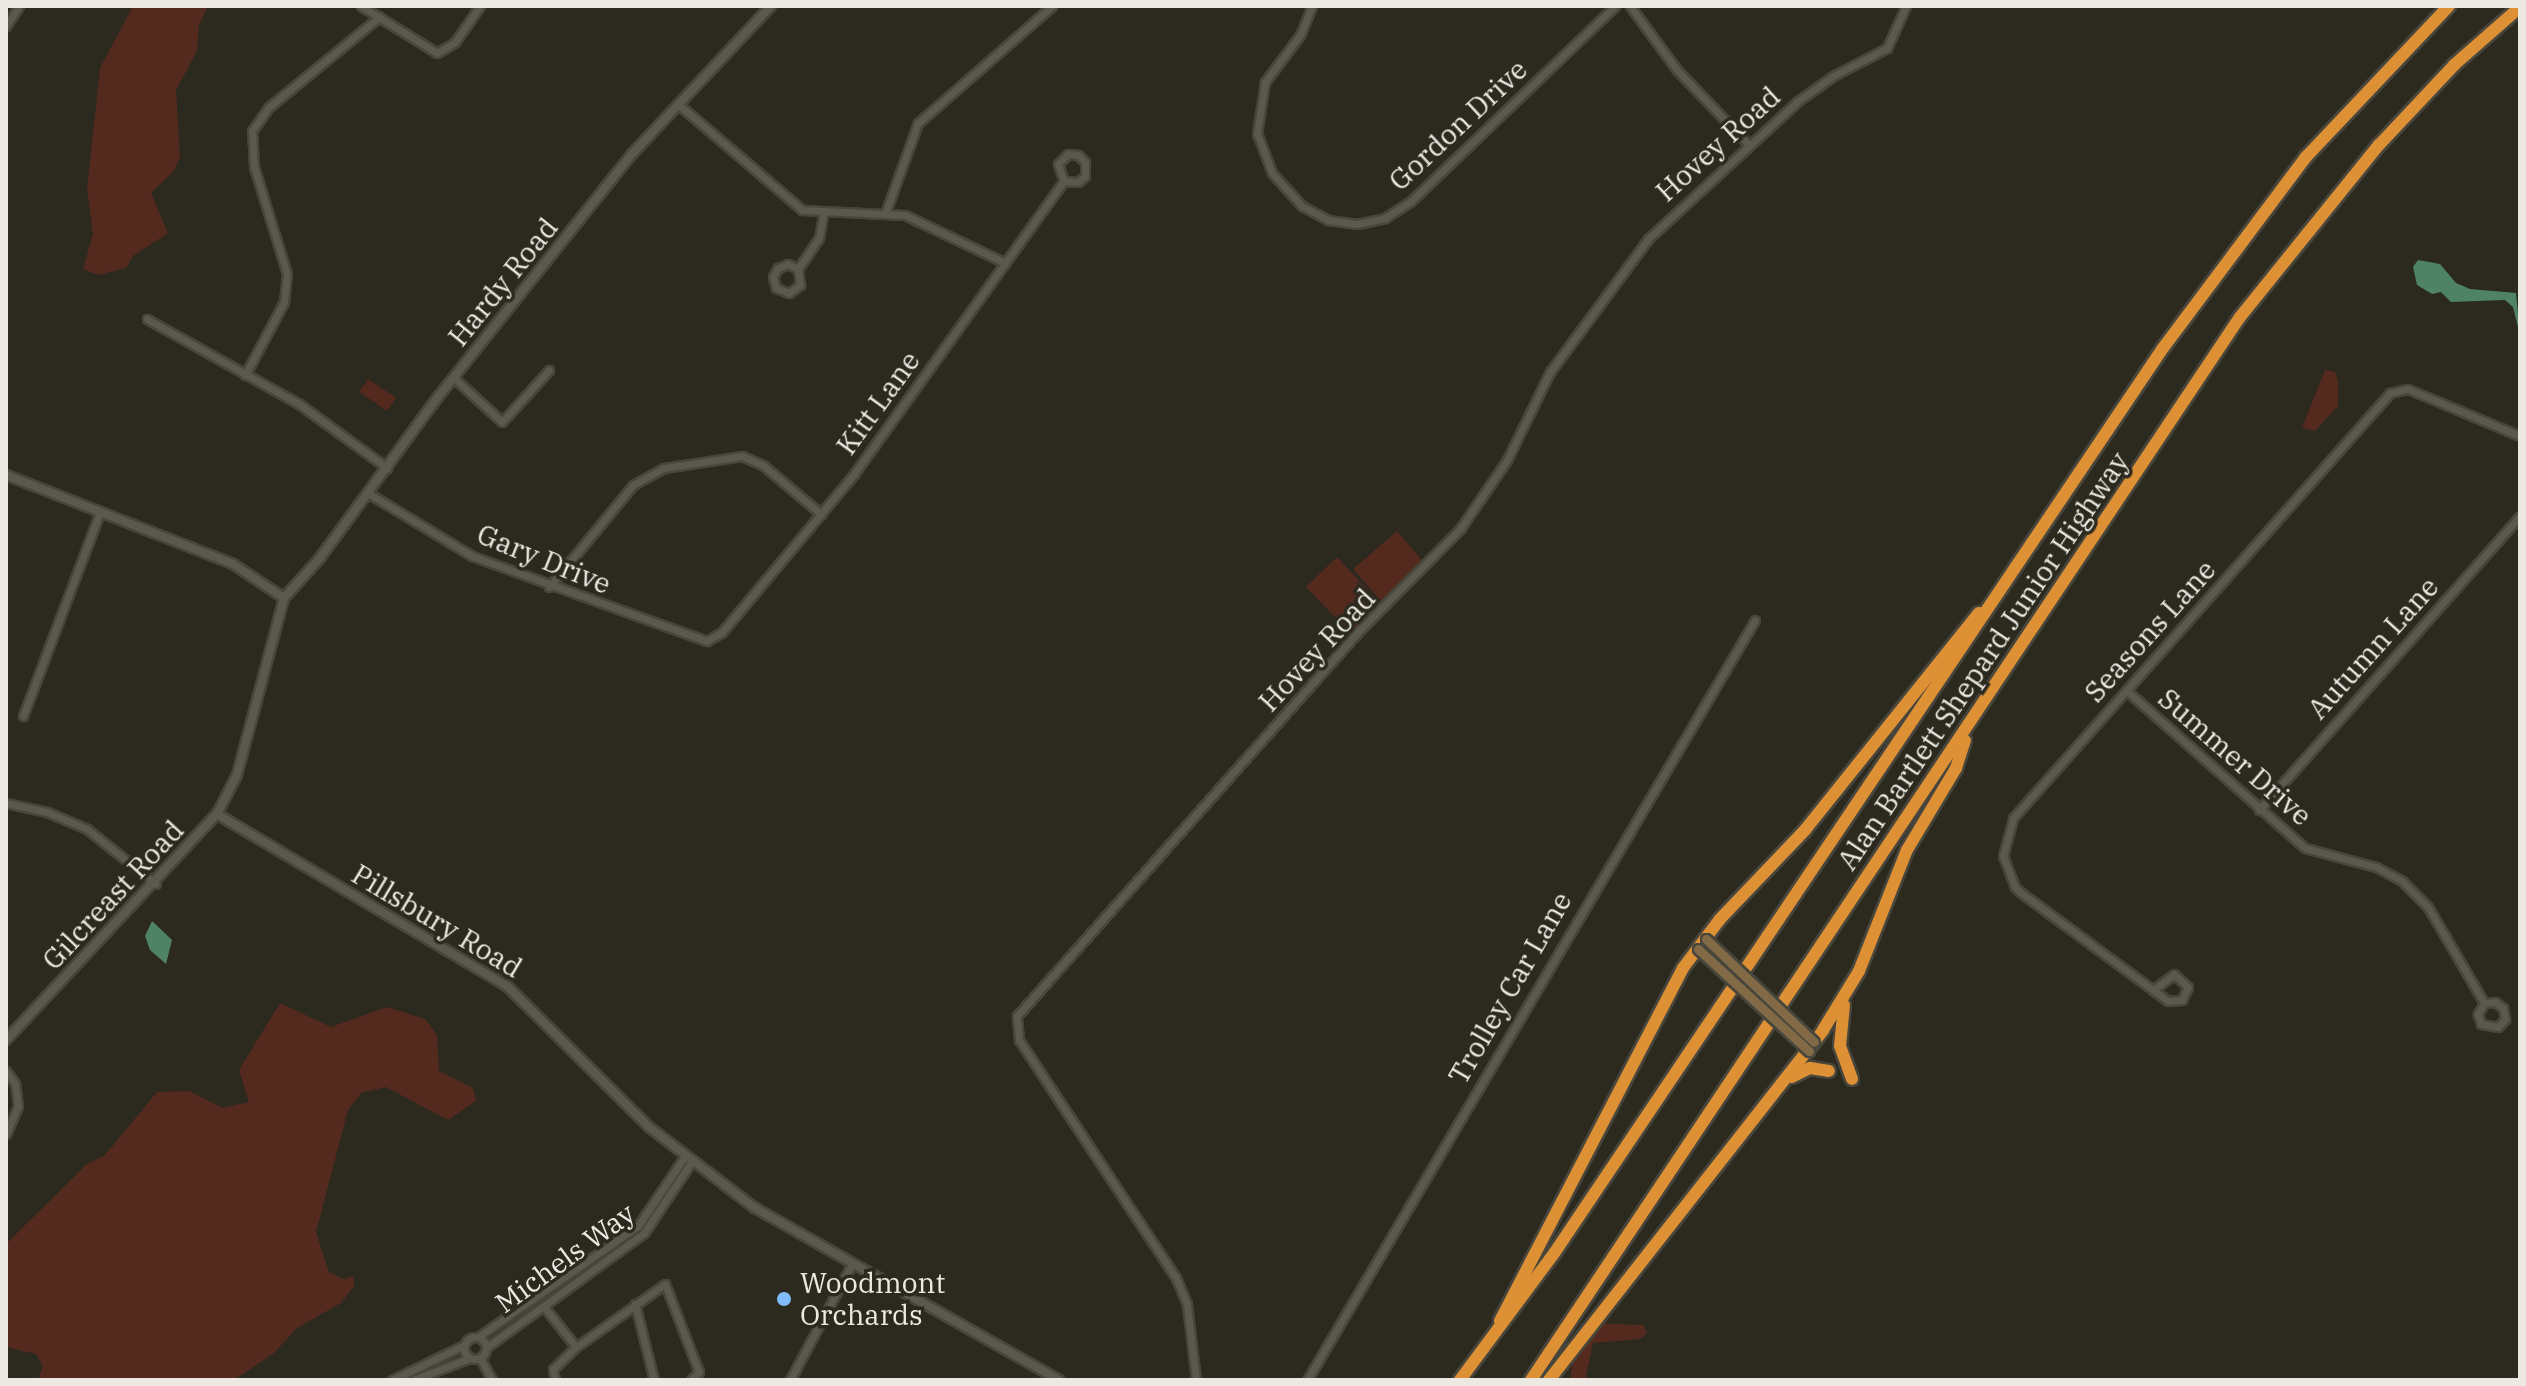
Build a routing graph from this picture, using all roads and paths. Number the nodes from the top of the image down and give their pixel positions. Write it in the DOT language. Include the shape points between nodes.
graph roads {
  1 [pos="19,6"];
  2 [pos="361,6"];
  3 [pos="480,6"];
  4 [pos="771,6"];
  5 [pos="1052,6"];
  6 [pos="1312,6"];
  7 [pos="1615,6"];
  8 [pos="1630,6"];
  9 [pos="1906,6"];
  10 [pos="2449,6"];
  11 [pos="2520,7"];
  12 [pos="379,17"];
  13 [pos="6,26"];
  14 [pos="678,104"];
  15 [pos="1747,143"];
  16 [pos="1064,181"];
  17 [pos="885,214"];
  18 [pos="823,215"];
  19 [pos="1005,263"];
  20 [pos="798,269"];
  21 [pos="147,319"];
  22 [pos="549,370"];
  23 [pos="245,375"];
  24 [pos="454,378"];
  25 [pos="2520,436"];
  26 [pos="387,468"];
  27 [pos="6,475"];
  28 [pos="368,493"];
  29 [pos="821,514"];
  30 [pos="99,515"];
  31 [pos="2520,516"];
  32 [pos="549,587"];
  33 [pos="284,598"];
  34 [pos="1988,606"];
  35 [pos="1755,620"];
  36 [pos="713,638"];
  37 [pos="2127,691"];
  38 [pos="23,716"];
  39 [pos="1970,725"];
  40 [pos="6,803"];
  41 [pos="2259,810"];
  42 [pos="217,814"];
  43 [pos="156,884"];
  44 [pos="1702,944"];
  45 [pos="1851,985"];
  46 [pos="2153,990"];
  47 [pos="2484,1003"];
  48 [pos="6,1040"];
  49 [pos="1811,1046"];
  50 [pos="6,1071"];
  51 [pos="1829,1071"];
  52 [pos="1852,1079"];
  53 [pos="1783,1084"];
  54 [pos="6,1134"];
  55 [pos="689,1159"];
  56 [pos="852,1264"];
  57 [pos="635,1304"];
  58 [pos="545,1308"];
  59 [pos="478,1337"];
  60 [pos="1493,1340"];
  61 [pos="464,1345"];
  62 [pos="487,1347"];
  63 [pos="576,1347"];
  64 [pos="470,1358"];
  65 [pos="480,1358"];
  66 [pos="392,1380"];
  67 [pos="413,1380"];
  68 [pos="492,1380"];
  69 [pos="555,1380"];
  70 [pos="654,1380"];
  71 [pos="691,1380"];
  72 [pos="790,1380"];
  73 [pos="1059,1380"];
  74 [pos="1196,1380"];
  75 [pos="1307,1380"];
  76 [pos="1460,1380"];
  77 [pos="1531,1380"];
  78 [pos="1549,1380"];
  1 -- 13 [label="street"];
  2 -- 12 [label="street"];
  3 -- 12 [label="street" via="445,52 430,51"];
  4 -- 14 [label="street, Hardy Road"];
  5 -- 17 [label="street" via="918,123"];
  6 -- 7 [label="street, Gordon Drive" via="1300,35 1265,82 1257,133 1272,173 1302,206 1328,220 1357,224 1385,218 1410,202"];
  8 -- 15 [label="street" via="1677,70"];
  9 -- 15 [label="street, Hovey Road" via="1887,48 1820,84"];
  10 -- 34 [label="highway, Alan Bartlett Shepard Junior Highway" via="2306,157 2163,348"];
  11 -- 39 [label="highway, Alan Bartlett Shepard Junior Highway" via="2454,65 2379,145 2240,317"];
  12 -- 23 [label="street" via="269,107 252,131 254,167 287,274 284,302"];
  14 -- 18 [label="street" via="795,206"];
  14 -- 24 [label="street, Hardy Road"];
  15 -- 74 [label="street, Hovey Road" via="1661,226 1608,290 1550,372 1507,460 1453,537 1358,632 1017,1016 1019,1040 1176,1278 1187,1304"];
  16 -- 16 [label="street, Kitt Lane" via="1078,182 1085,176 1085,162 1078,155 1068,154 1058,164"];
  16 -- 19 [label="street, Kitt Lane"];
  17 -- 18 [label="street"];
  17 -- 19 [label="street" via="926,221"];
  18 -- 20 [label="street" via="819,238"];
  19 -- 29 [label="street, Kitt Lane"];
  20 -- 20 [label="street" via="786,264 776,270 778,290 797,290 802,280"];
  21 -- 23 [label="street"];
  22 -- 24 [label="street" via="502,422"];
  23 -- 26 [label="street" via="299,404"];
  24 -- 26 [label="street, Hardy Road"];
  25 -- 37 [label="street, Seasons Lane" via="2408,389 2390,393"];
  26 -- 28 [label="street, Hardy Road"];
  27 -- 30 [label="street"];
  28 -- 32 [label="street, Gary Drive" via="445,543"];
  28 -- 33 [label="street, Hardy Road"];
  29 -- 32 [label="street" via="764,466 742,456 664,468 633,485"];
  29 -- 36 [label="street, Kitt Lane"];
  30 -- 33 [label="street" via="233,564"];
  30 -- 38 [label="street"];
  31 -- 41 [label="street, Autumn Lane"];
  32 -- 36 [label="street, Gary Drive" via="695,640"];
  33 -- 42 [label="street" via="237,775"];
  34 -- 44 [label="highway" via="1962,629 1805,830"];
  34 -- 60 [label="highway, Alan Bartlett Shepard Junior Highway"];
  35 -- 75 [label="street, Trolley Car Lane"];
  37 -- 41 [label="street, Summer Drive"];
  37 -- 46 [label="street, Seasons Lane" via="2013,818 2003,856 2020,892"];
  39 -- 45 [label="highway" via="1956,768 1907,850"];
  39 -- 77 [label="highway, Alan Bartlett Shepard Junior Highway"];
  40 -- 43 [label="street" via="87,829"];
  41 -- 47 [label="street, Summer Drive" via="2305,848 2376,867 2402,881 2428,907"];
  42 -- 43 [label="street, Gilcreast Road"];
  42 -- 55 [label="street, Pillsbury Road" via="507,986 649,1127"];
  43 -- 48 [label="street, Gilcreast Road"];
  44 -- 49 [label="main road, bridge"];
  44 -- 60 [label="highway" via="1658,1010 1552,1225 1512,1290"];
  45 -- 49 [label="highway"];
  45 -- 52 [label="highway" via="1839,1030"];
  46 -- 46 [label="street, Seasons Lane" via="2174,974 2188,987 2185,998 2174,1002"];
  49 -- 53 [label="highway"];
  50 -- 54 [label="street" via="15,1084 18,1106"];
  51 -- 53 [label="highway" via="1810,1068"];
  53 -- 78 [label="highway"];
  55 -- 56 [label="street, Pillsbury Road" via="755,1208"];
  55 -- 59 [label="street, Michels Way" via="638,1226"];
  55 -- 62 [label="street, Michels Way" via="644,1233"];
  56 -- 72 [label="street"];
  56 -- 73 [label="street, Pillsbury Road"];
  57 -- 63 [label="street"];
  57 -- 70 [label="street"];
  57 -- 71 [label="street" via="665,1284 699,1372"];
  58 -- 63 [label="street"];
  59 -- 61 [label="street, Michels Way"];
  59 -- 62 [label="street"];
  60 -- 76 [label="highway, Alan Bartlett Shepard Junior Highway"];
  61 -- 64 [label="street"];
  61 -- 66 [label="street"];
  62 -- 65 [label="street"];
  63 -- 69 [label="street" via="553,1369"];
  64 -- 65 [label="street"];
  64 -- 67 [label="street"];
  65 -- 68 [label="street"];
}
